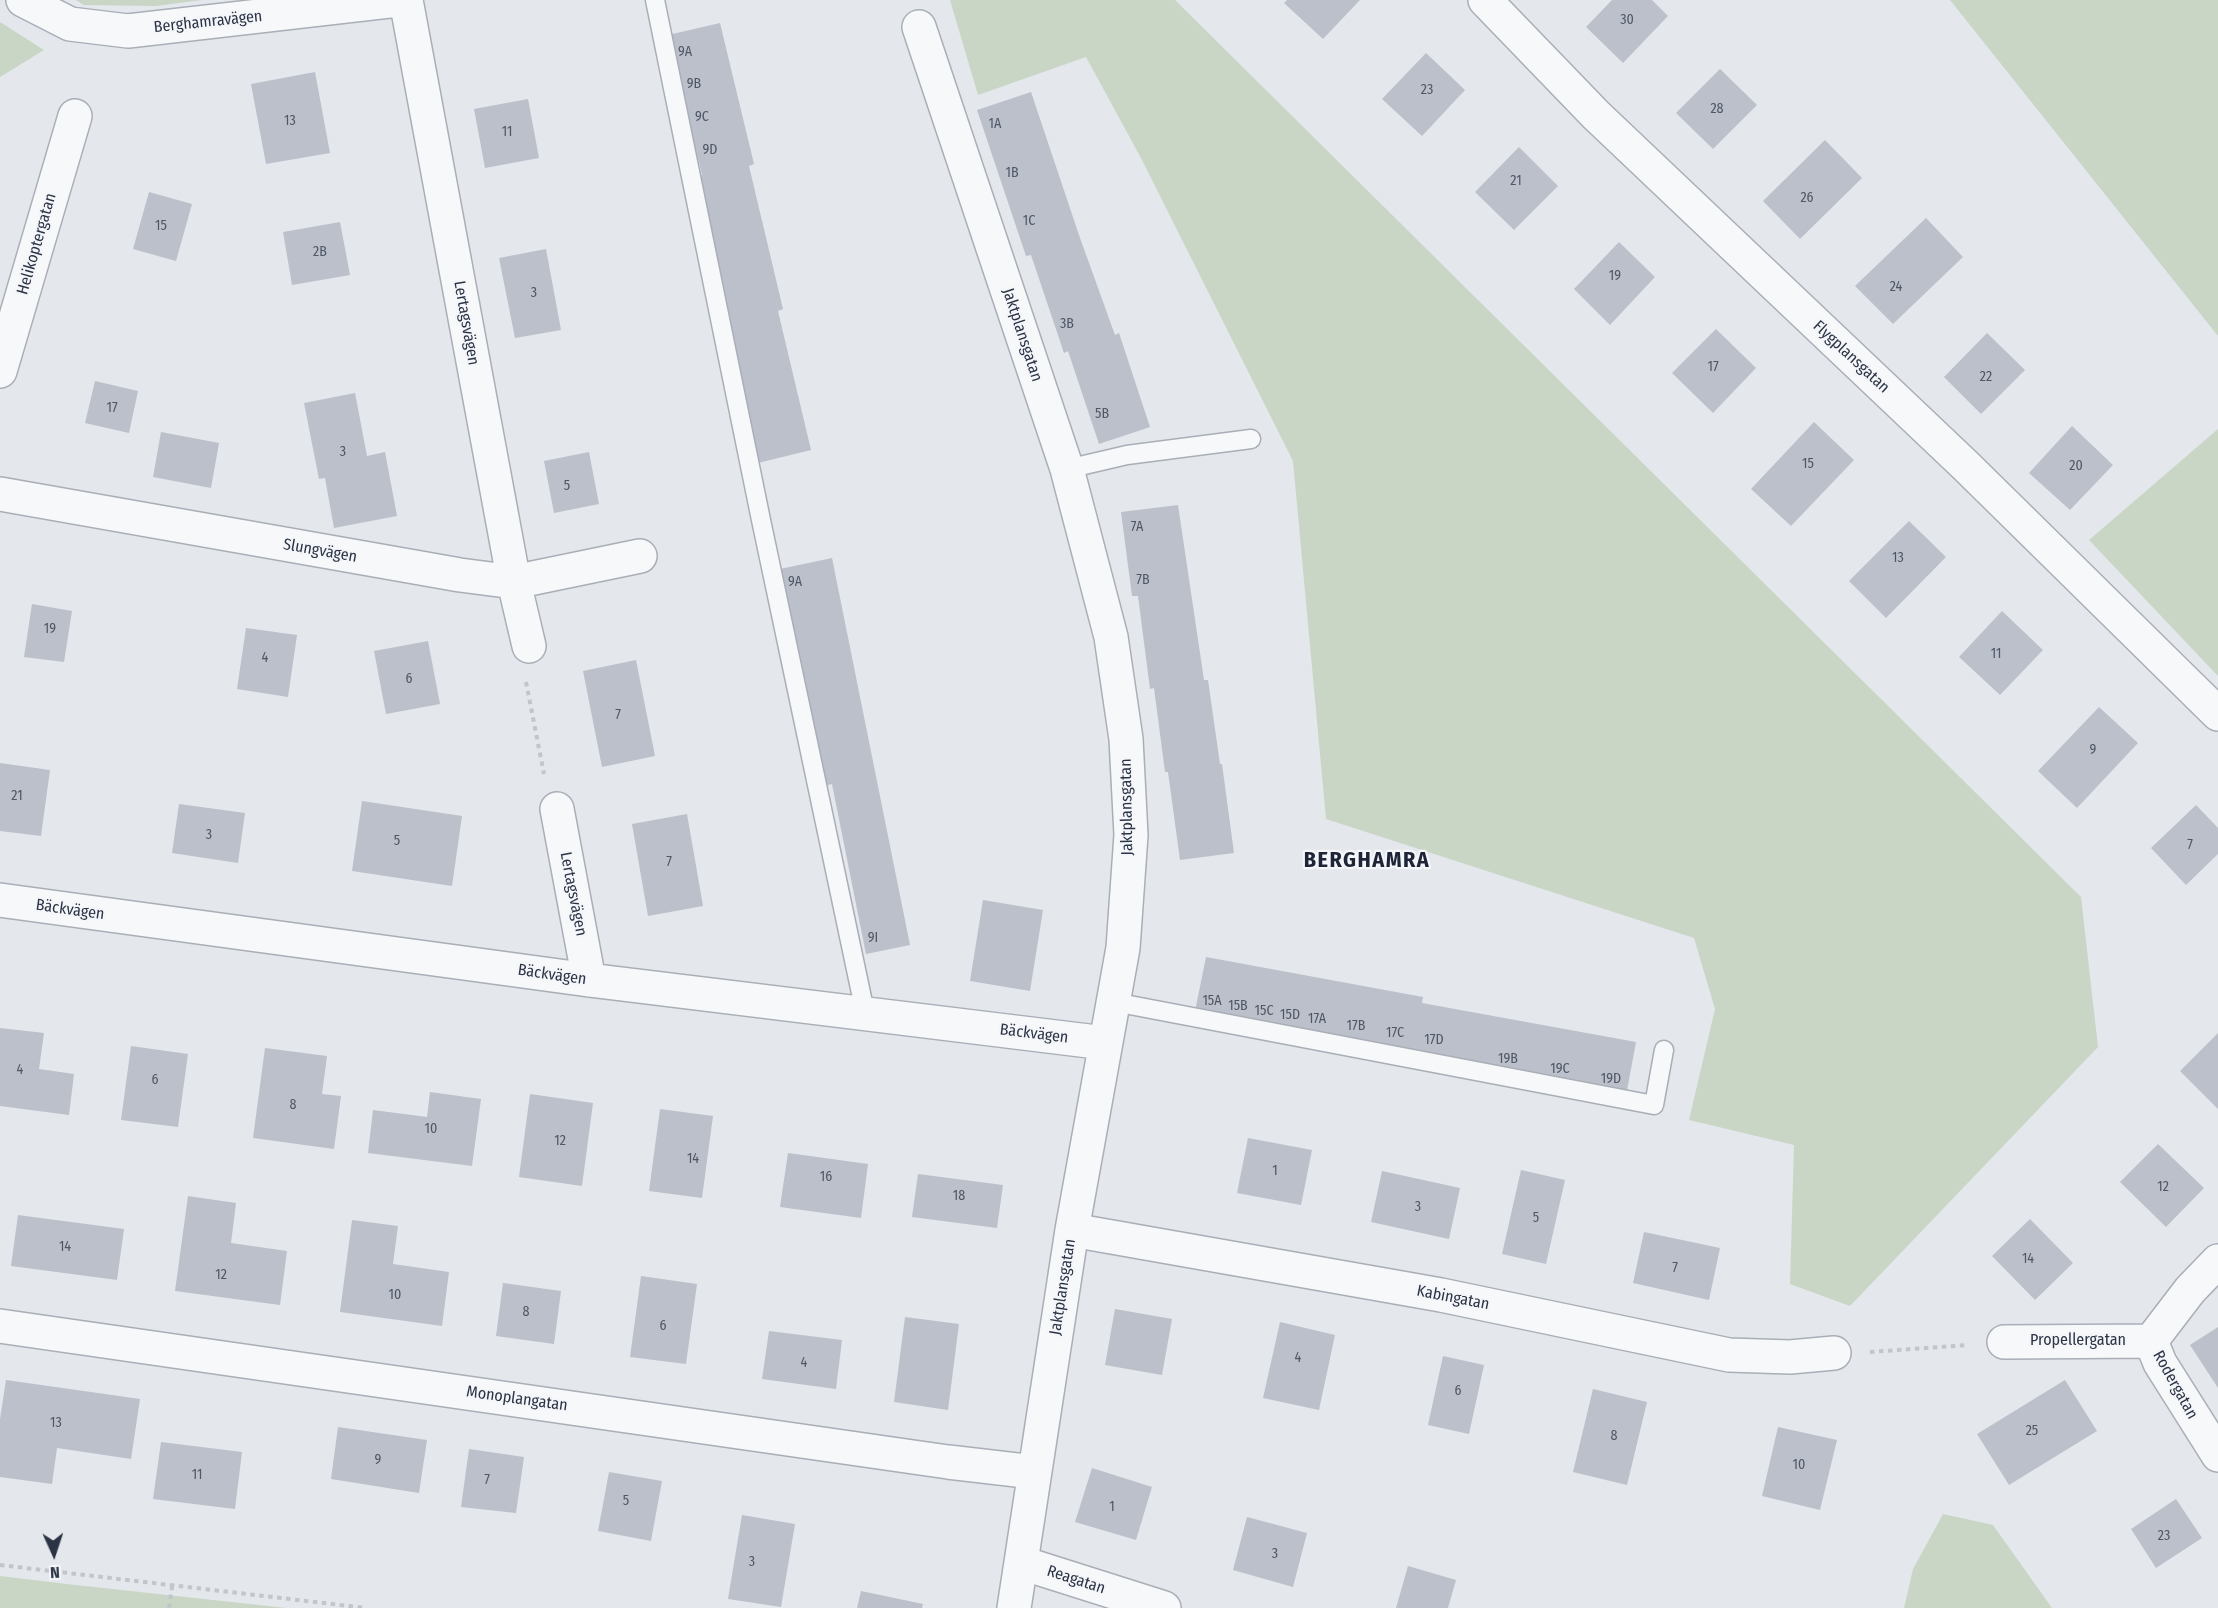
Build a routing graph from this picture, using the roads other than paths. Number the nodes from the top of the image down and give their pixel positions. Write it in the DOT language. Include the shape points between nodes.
graph roads {
  1 [pos="23,0"];
  2 [pos="398,0"];
  3 [pos="406,0"];
  4 [pos="655,0"];
  5 [pos="1485,0"];
  6 [pos="919,27"];
  7 [pos="75,116"];
  8 [pos="0,371"];
  9 [pos="1251,439"];
  10 [pos="1067,469"];
  11 [pos="0,494"];
  12 [pos="640,556"];
  13 [pos="514,582"];
  14 [pos="529,646"];
  15 [pos="2218,714"];
  16 [pos="557,809"];
  17 [pos="0,900"];
  18 [pos="589,980"];
  19 [pos="1114,1002"];
  20 [pos="866,1012"];
  21 [pos="1105,1043"];
  22 [pos="1664,1050"];
  23 [pos="1072,1230"];
  24 [pos="2218,1261"];
  25 [pos="0,1326"];
  26 [pos="2151,1341"];
  27 [pos="2004,1342"];
  28 [pos="1834,1353"];
  29 [pos="2218,1455"];
  30 [pos="1034,1472"];
  31 [pos="1022,1563"];
  32 [pos="1014,1608"];
  33 [pos="1164,1608"];
  1 -- 2 [label="street, Berghamravägen" via="70,24 128,30"];
  3 -- 13 [label="street, Lertagsvägen"];
  4 -- 20 [label="lane"];
  5 -- 15 [label="street, Flygplansgatan" via="1596,115 1966,466"];
  6 -- 10 [label="street, Jaktplansgatan"];
  7 -- 8 [label="street, Helikoptergatan"];
  9 -- 10 [label="lane" via="1127,454"];
  10 -- 19 [label="street, Jaktplansgatan" via="1111,637 1126,739 1131,835 1123,948"];
  11 -- 13 [label="street, Slungvägen"];
  12 -- 13 [label="street, Slungvägen"];
  13 -- 14 [label="street, Lertagsvägen"];
  16 -- 18 [label="street, Lertagsvägen"];
  17 -- 18 [label="street, Bäckvägen"];
  18 -- 20 [label="street, Bäckvägen"];
  19 -- 21 [label="street, Jaktplansgatan"];
  19 -- 22 [label="lane" via="1654,1106"];
  20 -- 21 [label="street, Bäckvägen"];
  21 -- 23 [label="street, Jaktplansgatan"];
  23 -- 28 [label="street, Kabingatan" via="1441,1295 1729,1355 1790,1357"];
  23 -- 30 [label="street, Jaktplansgatan"];
  24 -- 26 [label="street, Rodergatan"];
  25 -- 30 [label="street, Monoplangatan"];
  26 -- 27 [label="street, Propellergatan"];
  26 -- 29 [label="street, Rodergatan" via="2160,1363"];
  30 -- 31 [label="street, Jaktplansgatan"];
  31 -- 32 [label="street, Jaktplansgatan"];
  31 -- 33 [label="street, Reagatan"];
}
